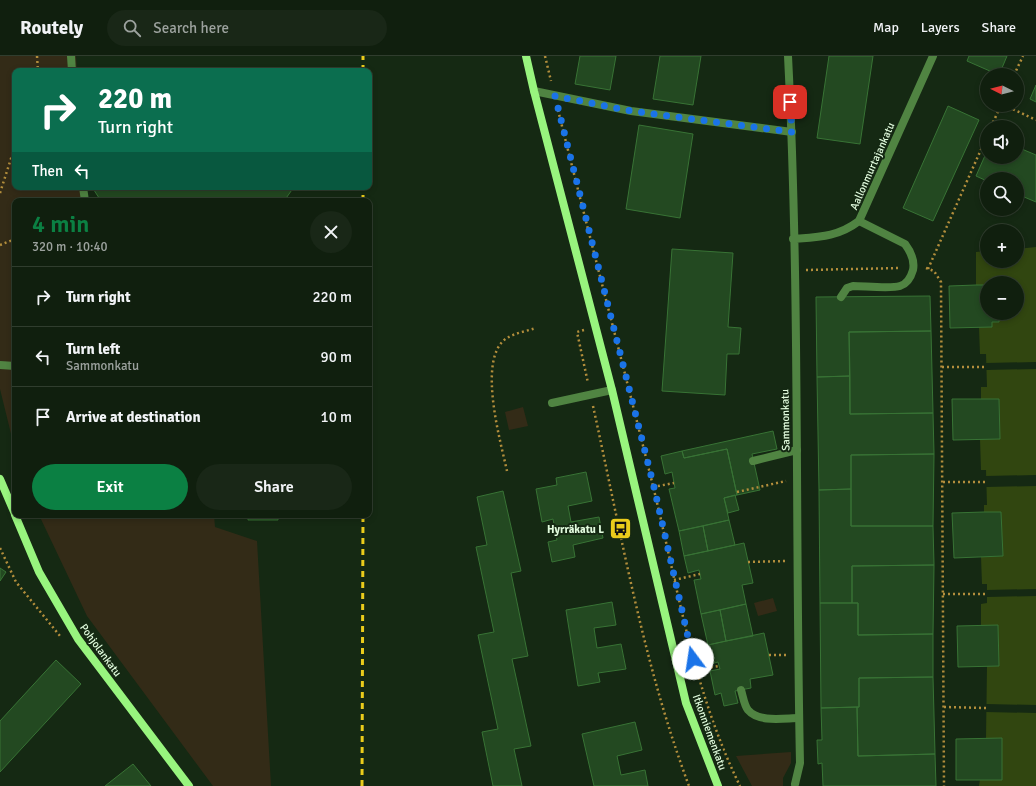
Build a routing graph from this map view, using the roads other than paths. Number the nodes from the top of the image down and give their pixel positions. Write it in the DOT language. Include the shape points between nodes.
graph roads {
  1 [pos="71,56"];
  2 [pos="526,56"];
  3 [pos="788,56"];
  4 [pos="934,56"];
  5 [pos="72,68"];
  6 [pos="534,91"];
  7 [pos="792,132"];
  8 [pos="859,222"];
  9 [pos="793,239"];
  10 [pos="841,297"];
  11 [pos="0,366"];
  12 [pos="12,366"];
  13 [pos="612,390"];
  14 [pos="552,403"];
  15 [pos="797,450"];
  16 [pos="754,461"];
  17 [pos="0,479"];
  18 [pos="12,508"];
  19 [pos="16,518"];
  20 [pos="742,690"];
  21 [pos="799,718"];
  22 [pos="796,785"];
  23 [pos="189,786"];
  24 [pos="718,786"];
  1 -- 5 [label="street"];
  2 -- 6 [label="main road, Itkonniemenkatu"];
  3 -- 7 [label="street, Sammonkatu"];
  4 -- 8 [label="street, Aallonmurtajankatu"];
  6 -- 7 [label="street" via="631,111"];
  6 -- 13 [label="main road, Itkonniemenkatu"];
  7 -- 9 [label="street, Sammonkatu"];
  8 -- 9 [label="street, Aallonmurtajankatu" via="837,234"];
  8 -- 10 [label="street" via="905,244 913,258 913,268 907,282 899,286 853,286 847,288"];
  9 -- 15 [label="street, Sammonkatu"];
  11 -- 12 [label="street"];
  13 -- 14 [label="street"];
  13 -- 24 [label="main road, Itkonniemenkatu" via="686,703"];
  15 -- 16 [label="street"];
  15 -- 21 [label="street, Sammonkatu"];
  17 -- 18 [label="main road, Pohjolankatu"];
  19 -- 23 [label="main road, Pohjolankatu" via="39,572 78,638"];
  20 -- 21 [label="street" via="745,704 754,715 762,718"];
  21 -- 22 [label="street, Sammonkatu" via="800,763"];
}
